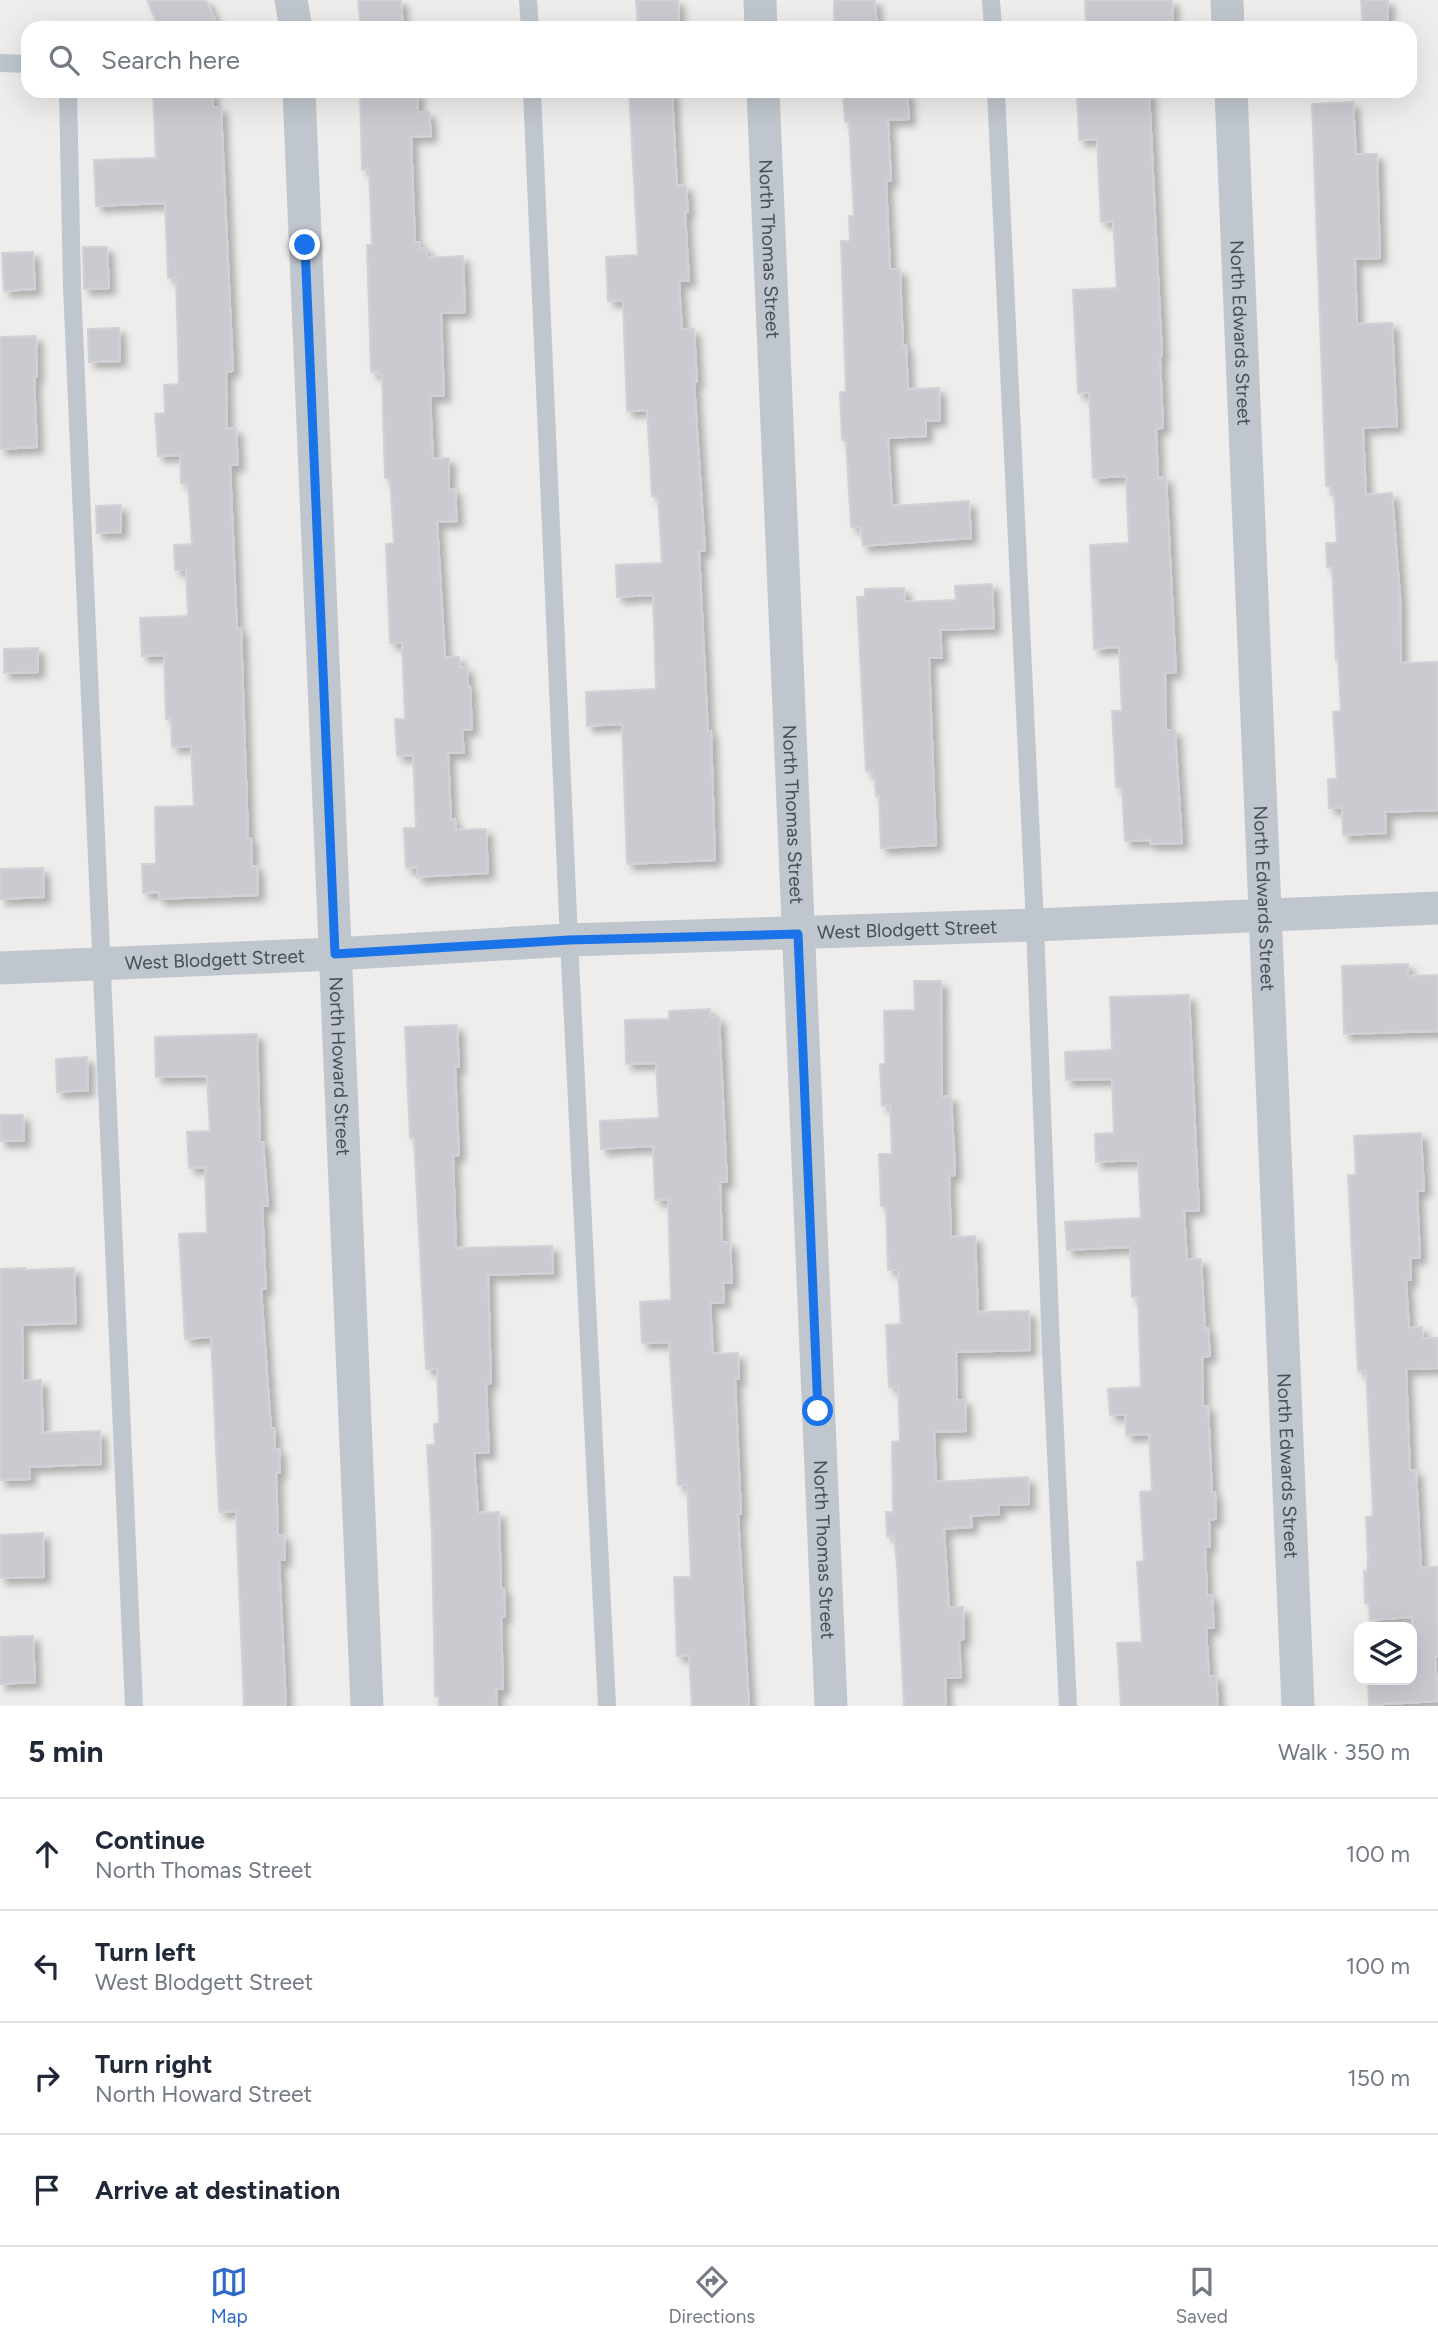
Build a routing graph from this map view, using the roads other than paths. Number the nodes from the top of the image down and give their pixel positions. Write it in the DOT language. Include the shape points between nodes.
graph roads {
  1 [pos="291,0"];
  2 [pos="528,0"];
  3 [pos="760,0"];
  4 [pos="991,0"];
  5 [pos="1227,0"];
  6 [pos="295,21"];
  7 [pos="530,21"];
  8 [pos="761,21"];
  9 [pos="992,21"];
  10 [pos="1228,21"];
  11 [pos="0,63"];
  12 [pos="21,64"];
  13 [pos="68,98"];
  14 [pos="299,98"];
  15 [pos="532,98"];
  16 [pos="763,98"];
  17 [pos="996,98"];
  18 [pos="1231,98"];
  19 [pos="1438,908"];
  20 [pos="1264,916"];
  21 [pos="1035,925"];
  22 [pos="798,934"];
  23 [pos="569,940"];
  24 [pos="335,954"];
  25 [pos="103,964"];
  26 [pos="0,968"];
  27 [pos="134,1706"];
  28 [pos="367,1706"];
  29 [pos="607,1706"];
  30 [pos="831,1706"];
  31 [pos="1068,1706"];
  32 [pos="1298,1706"];
  1 -- 6 [label="street"];
  2 -- 7 [label="lane"];
  3 -- 8 [label="street"];
  4 -- 9 [label="lane"];
  5 -- 10 [label="street"];
  11 -- 12 [label="lane"];
  13 -- 25 [label="lane" via="72,286"];
  14 -- 24 [label="street, North Howard Street"];
  15 -- 23 [label="lane"];
  16 -- 22 [label="street, North Thomas Street"];
  17 -- 21 [label="lane"];
  18 -- 20 [label="street, North Edwards Street"];
  19 -- 20 [label="street, West Blodgett Street"];
  20 -- 21 [label="street, West Blodgett Street"];
  20 -- 32 [label="street, North Edwards Street"];
  21 -- 22 [label="street, West Blodgett Street"];
  21 -- 31 [label="lane"];
  22 -- 23 [label="street, West Blodgett Street"];
  22 -- 30 [label="street, North Thomas Street"];
  23 -- 24 [label="street, West Blodgett Street"];
  23 -- 29 [label="lane"];
  24 -- 25 [label="street, West Blodgett Street"];
  24 -- 28 [label="street, North Howard Street"];
  25 -- 26 [label="street, West Blodgett Street"];
  25 -- 27 [label="lane"];
}
